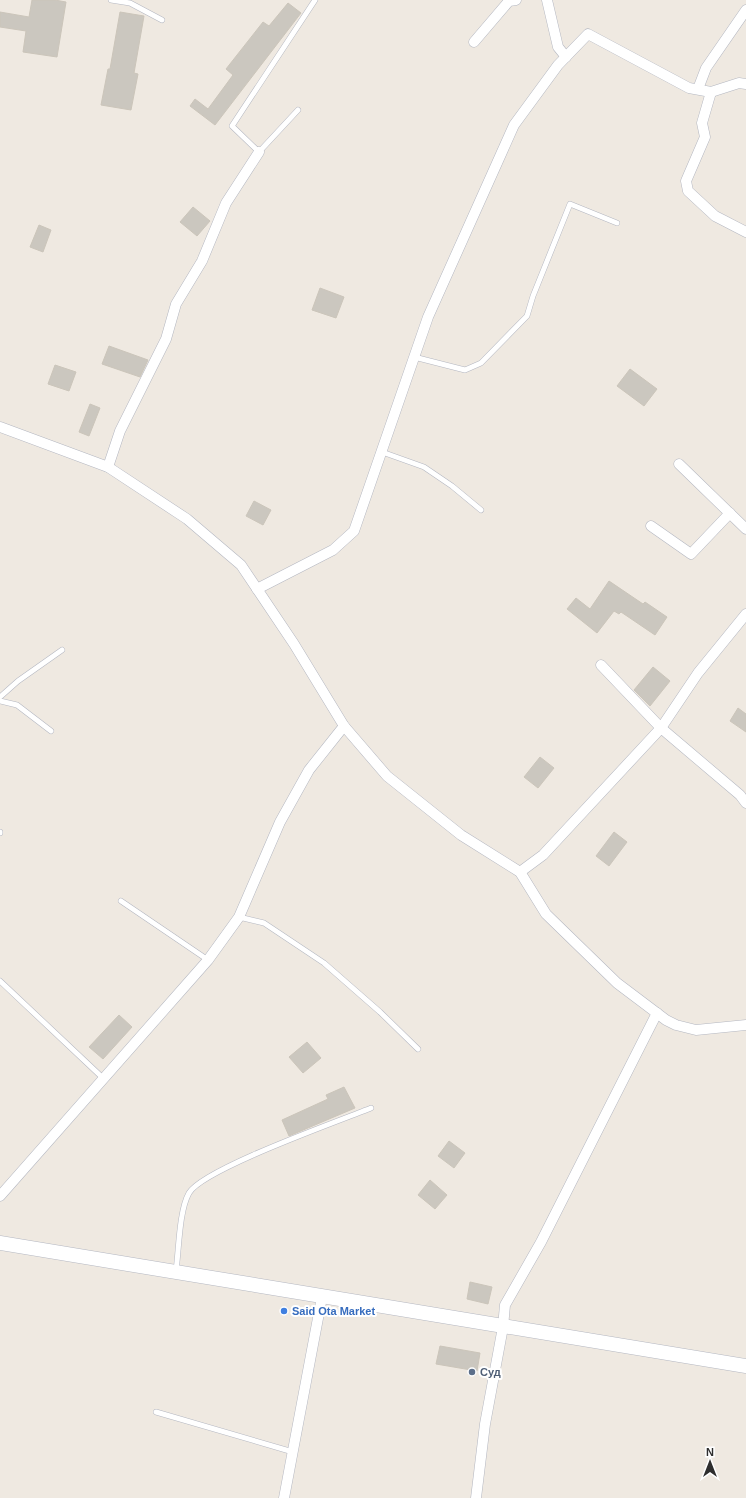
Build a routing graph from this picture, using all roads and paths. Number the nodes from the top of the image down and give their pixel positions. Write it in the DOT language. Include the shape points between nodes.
graph roads {
  1 [pos="111,0"];
  2 [pos="314,0"];
  3 [pos="516,0"];
  4 [pos="548,0"];
  5 [pos="746,10"];
  6 [pos="162,20"];
  7 [pos="474,42"];
  8 [pos="566,57"];
  9 [pos="746,84"];
  10 [pos="698,89"];
  11 [pos="711,92"];
  12 [pos="298,110"];
  13 [pos="259,152"];
  14 [pos="617,223"];
  15 [pos="746,232"];
  16 [pos="414,357"];
  17 [pos="0,427"];
  18 [pos="382,452"];
  19 [pos="679,464"];
  20 [pos="108,467"];
  21 [pos="481,510"];
  22 [pos="730,513"];
  23 [pos="651,526"];
  24 [pos="746,529"];
  25 [pos="257,589"];
  26 [pos="746,614"];
  27 [pos="62,650"];
  28 [pos="601,665"];
  29 [pos="0,697"];
  30 [pos="0,701"];
  31 [pos="344,726"];
  32 [pos="661,728"];
  33 [pos="51,731"];
  34 [pos="746,803"];
  35 [pos="520,872"];
  36 [pos="121,901"];
  37 [pos="239,916"];
  38 [pos="208,960"];
  39 [pos="0,982"];
  40 [pos="657,1013"];
  41 [pos="746,1025"];
  42 [pos="418,1049"];
  43 [pos="104,1079"];
  44 [pos="371,1108"];
  45 [pos="0,1196"];
  46 [pos="0,1243"];
  47 [pos="176,1272"];
  48 [pos="322,1296"];
  49 [pos="503,1327"];
  50 [pos="746,1366"];
  51 [pos="156,1412"];
  52 [pos="293,1452"];
  53 [pos="284,1498"];
  54 [pos="476,1498"];
  1 -- 6 [label="lane" via="130,3"];
  2 -- 13 [label="lane" via="232,126"];
  3 -- 7 [label="street" via="509,1"];
  4 -- 8 [label="street" via="558,47"];
  5 -- 10 [label="street" via="706,68"];
  8 -- 10 [label="street" via="588,34 689,88"];
  8 -- 16 [label="street" via="514,125 428,317"];
  9 -- 11 [label="street" via="739,83"];
  10 -- 11 [label="street"];
  11 -- 15 [label="street" via="702,123 705,137 686,181 688,191 716,216"];
  12 -- 13 [label="lane"];
  13 -- 20 [label="street" via="226,203 202,261 176,304 166,339 120,431"];
  14 -- 16 [label="lane" via="570,204 527,316 481,363 465,370"];
  16 -- 18 [label="street"];
  17 -- 20 [label="street"];
  18 -- 21 [label="lane" via="424,467"];
  18 -- 25 [label="street" via="354,531 333,550"];
  19 -- 22 [label="street"];
  20 -- 25 [label="street" via="187,519 241,565"];
  22 -- 23 [label="street" via="691,554"];
  22 -- 24 [label="street"];
  25 -- 31 [label="street"];
  26 -- 32 [label="street" via="698,673"];
  27 -- 29 [label="lane"];
  28 -- 32 [label="street"];
  30 -- 33 [label="lane" via="17,705"];
  31 -- 35 [label="street" via="386,776 461,835"];
  31 -- 37 [label="street" via="309,770 280,822"];
  32 -- 34 [label="street" via="740,795"];
  32 -- 35 [label="street" via="543,855"];
  35 -- 40 [label="street" via="546,914 617,983"];
  36 -- 38 [label="lane"];
  37 -- 38 [label="street"];
  37 -- 42 [label="lane" via="264,923 324,963"];
  38 -- 43 [label="street"];
  39 -- 43 [label="lane"];
  40 -- 41 [label="street" via="676,1025 696,1030"];
  40 -- 49 [label="street" via="541,1242 506,1305"];
  43 -- 45 [label="street"];
  44 -- 47 [label="lane" via="257,1153 200,1183 190,1192 183,1212"];
  46 -- 47 [label="main road"];
  47 -- 48 [label="main road"];
  48 -- 49 [label="main road"];
  48 -- 52 [label="street"];
  49 -- 50 [label="main road"];
  49 -- 54 [label="street" via="485,1424"];
  51 -- 52 [label="lane"];
  52 -- 53 [label="street"];
}
